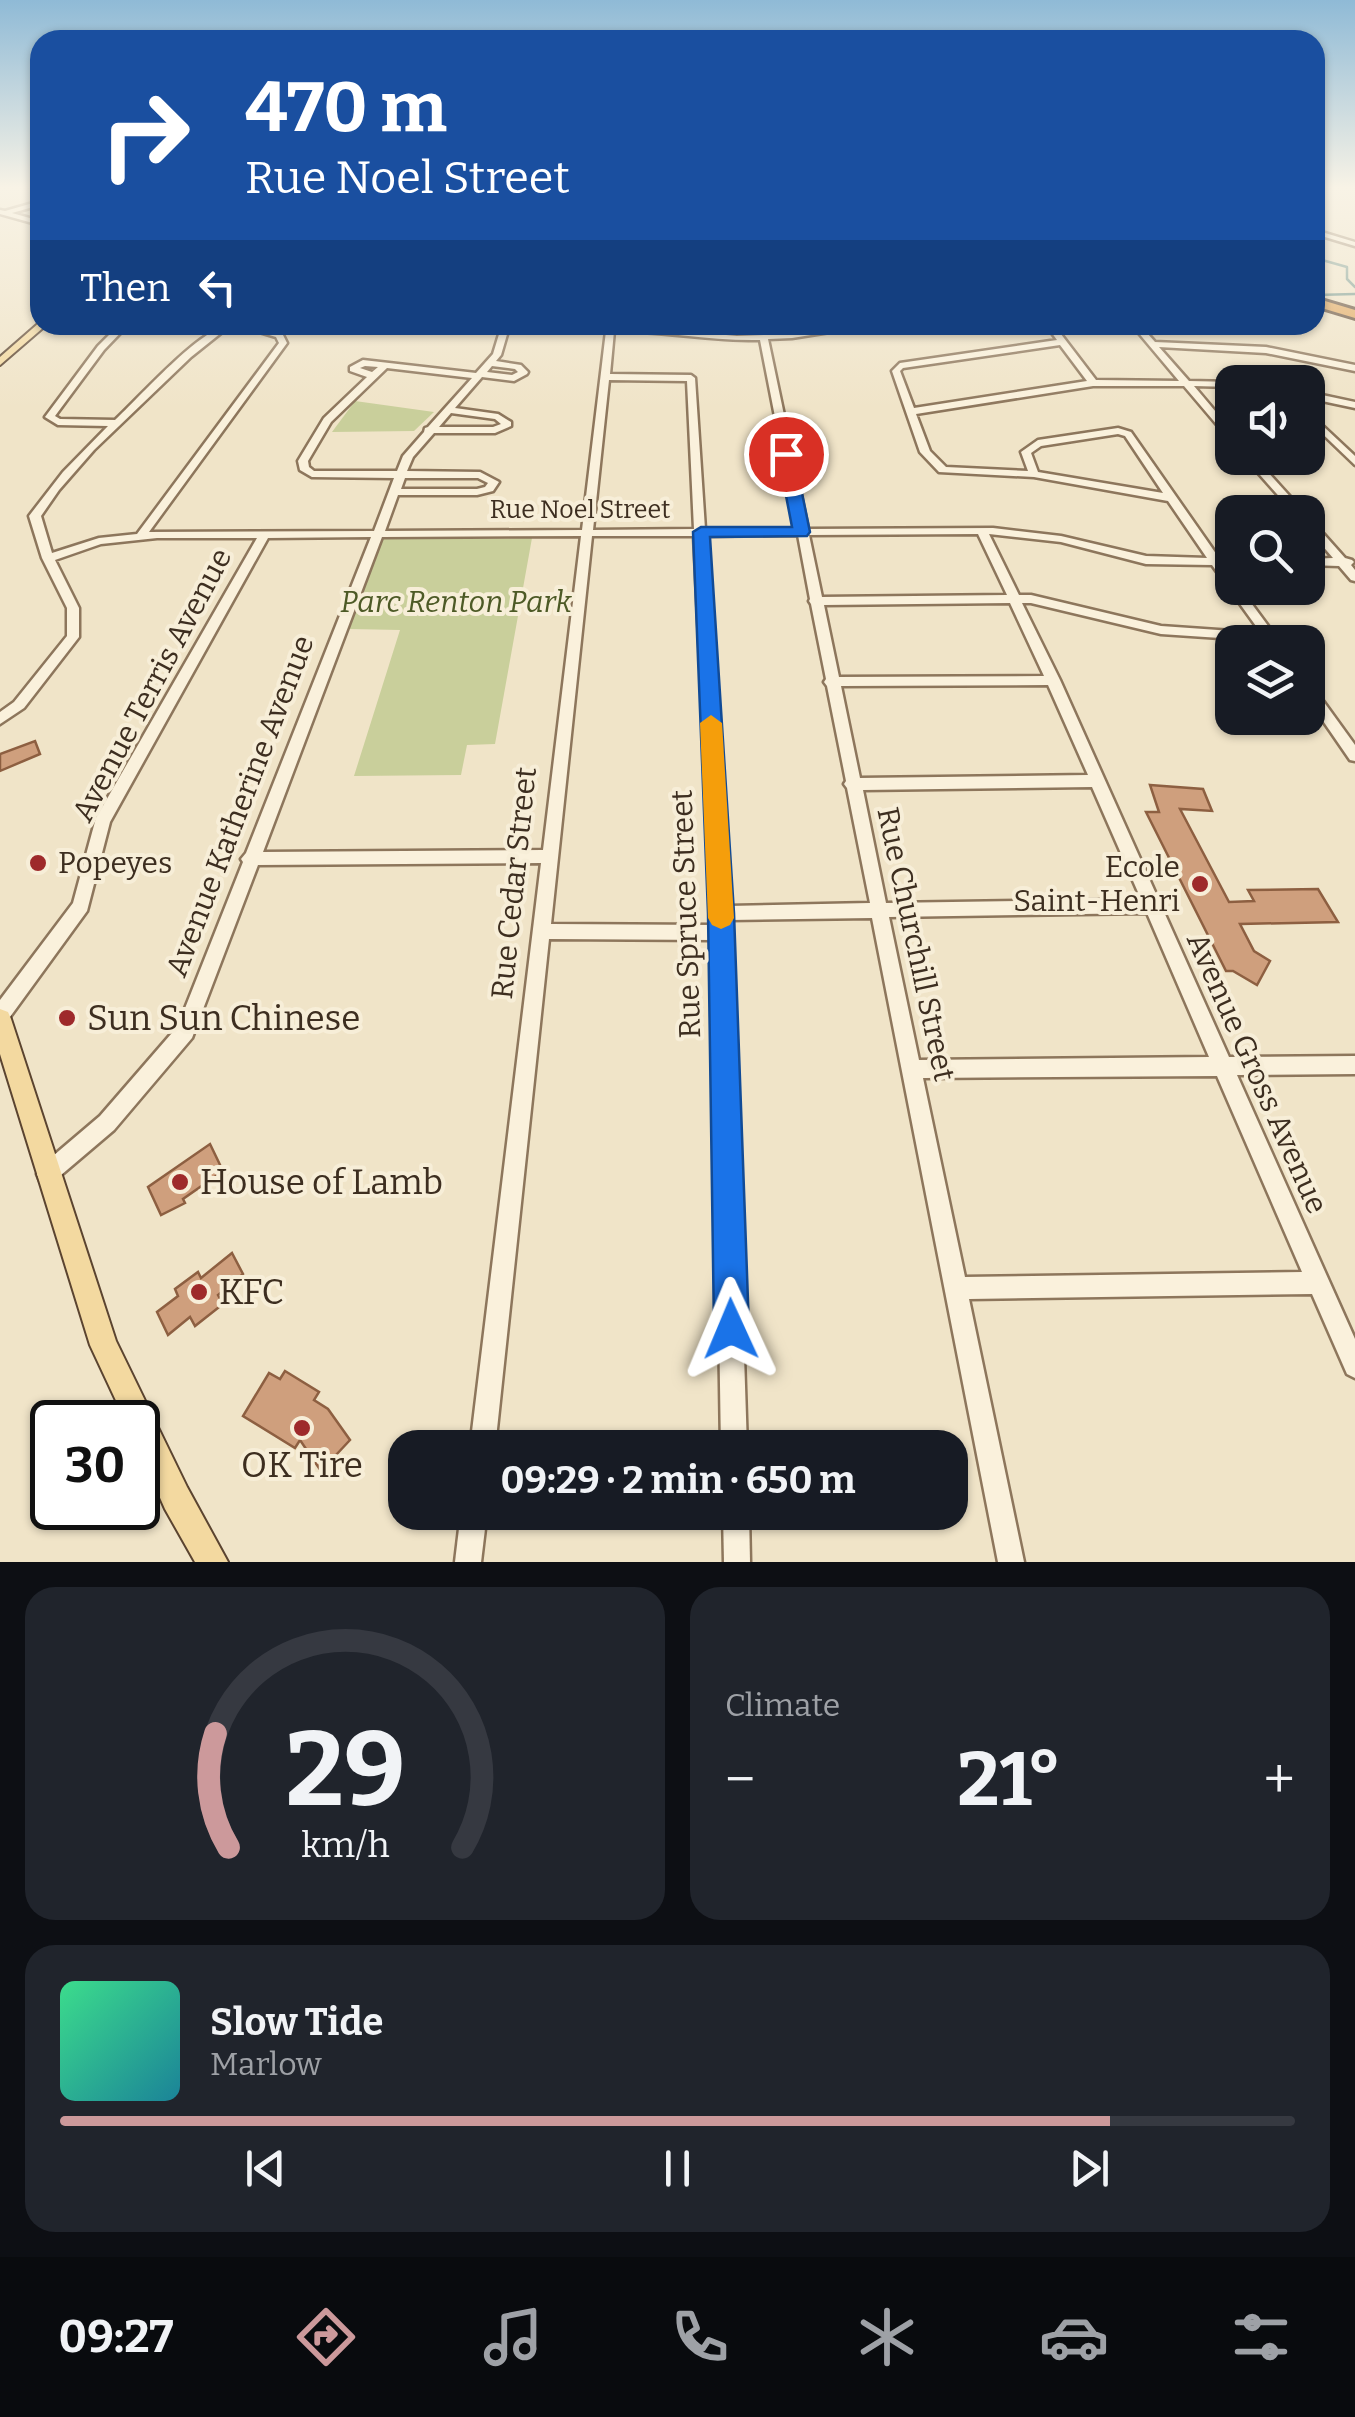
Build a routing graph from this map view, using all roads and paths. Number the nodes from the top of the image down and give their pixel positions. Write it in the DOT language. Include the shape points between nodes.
graph roads {
  1 [pos="1325,302"];
  2 [pos="1355,312"];
  3 [pos="30,335"];
  4 [pos="114,335"];
  5 [pos="211,335"];
  6 [pos="279,335"];
  7 [pos="502,335"];
  8 [pos="610,335"];
  9 [pos="722,335"];
  10 [pos="788,335"];
  11 [pos="1057,335"];
  12 [pos="1144,335"];
  13 [pos="764,338"];
  14 [pos="1062,342"];
  15 [pos="1151,344"];
  16 [pos="0,362"];
  17 [pos="490,364"];
  18 [pos="385,365"];
  19 [pos="1355,368"];
  20 [pos="479,375"];
  21 [pos="374,376"];
  22 [pos="605,377"];
  23 [pos="1184,382"];
  24 [pos="1093,383"];
  25 [pos="1215,383"];
  26 [pos="1325,399"];
  27 [pos="1355,405"];
  28 [pos="447,410"];
  29 [pos="910,412"];
  30 [pos="1215,418"];
  31 [pos="1325,422"];
  32 [pos="116,423"];
  33 [pos="428,430"];
  34 [pos="1325,432"];
  35 [pos="1355,451"];
  36 [pos="1355,462"];
  37 [pos="1034,474"];
  38 [pos="1265,475"];
  39 [pos="401,476"];
  40 [pos="395,492"];
  41 [pos="1284,495"];
  42 [pos="1171,498"];
  43 [pos="982,531"];
  44 [pos="587,532"];
  45 [pos="701,532"];
  46 [pos="801,532"];
  47 [pos="264,534"];
  48 [pos="378,534"];
  49 [pos="141,536"];
  50 [pos="1325,539"];
  51 [pos="48,558"];
  52 [pos="1215,562"];
  53 [pos="1348,562"];
  54 [pos="1355,577"];
  55 [pos="1016,598"];
  56 [pos="815,600"];
  57 [pos="1215,635"];
  58 [pos="1054,680"];
  59 [pos="837,682"];
  60 [pos="1325,714"];
  61 [pos="0,719"];
  62 [pos="1355,756"];
  63 [pos="1098,781"];
  64 [pos="852,784"];
  65 [pos="550,856"];
  66 [pos="249,859"];
  67 [pos="1153,906"];
  68 [pos="877,913"];
  69 [pos="721,923"];
  70 [pos="542,931"];
  71 [pos="0,1017"];
  72 [pos="1355,1064"];
  73 [pos="1222,1066"];
  74 [pos="911,1069"];
  75 [pos="47,1174"];
  76 [pos="1320,1284"];
  77 [pos="956,1288"];
  78 [pos="1355,1366"];
  79 [pos="484,1430"];
  80 [pos="734,1430"];
  81 [pos="472,1530"];
  82 [pos="736,1530"];
  83 [pos="212,1562"];
  84 [pos="468,1562"];
  85 [pos="737,1562"];
  86 [pos="1011,1562"];
  1 -- 2 [label="highway"];
  3 -- 16 [label="main road"];
  4 -- 32 [label="street" via="50,417"];
  5 -- 32 [label="street"];
  6 -- 49 [label="street" via="283,343"];
  7 -- 17 [label="street, Avenue Katherine Avenue"];
  8 -- 22 [label="street, Rue Cedar Street"];
  9 -- 13 [label="street"];
  10 -- 13 [label="street"];
  11 -- 14 [label="street"];
  12 -- 15 [label="street"];
  13 -- 46 [label="street, Rue Churchill Street"];
  14 -- 24 [label="street"];
  14 -- 29 [label="street" via="900,366"];
  15 -- 19 [label="street" via="1266,350"];
  15 -- 23 [label="street"];
  17 -- 20 [label="street, Avenue Katherine Avenue"];
  17 -- 20 [label="street" via="524,372 514,378"];
  18 -- 20 [label="street"];
  18 -- 21 [label="street"];
  18 -- 21 [label="street" via="354,369"];
  20 -- 28 [label="street, Avenue Katherine Avenue"];
  21 -- 39 [label="street" via="326,420 304,468 324,477"];
  22 -- 44 [label="street, Rue Cedar Street"];
  22 -- 45 [label="street, Rue Spruce Street" via="692,378"];
  23 -- 24 [label="street"];
  23 -- 25 [label="street"];
  23 -- 30 [label="street"];
  24 -- 29 [label="street"];
  26 -- 27 [label="street"];
  28 -- 33 [label="street, Avenue Katherine Avenue"];
  28 -- 33 [label="street" via="508,424 495,430"];
  29 -- 37 [label="street" via="925,452 943,470"];
  31 -- 35 [label="street"];
  32 -- 51 [label="street" via="36,516"];
  33 -- 39 [label="street, Avenue Katherine Avenue"];
  34 -- 36 [label="street"];
  37 -- 42 [label="street"];
  37 -- 42 [label="street" via="1026,452 1038,443 1118,431 1128,434"];
  38 -- 41 [label="street"];
  39 -- 40 [label="street, Avenue Katherine Avenue"];
  39 -- 40 [label="street" via="480,476 494,482 484,491"];
  40 -- 48 [label="street, Avenue Katherine Avenue"];
  42 -- 52 [label="street"];
  43 -- 46 [label="street, Rue Noel Street"];
  43 -- 52 [label="street, Rue Noel Street" via="1061,538 1146,560"];
  43 -- 55 [label="street, Avenue Gross Avenue"];
  44 -- 45 [label="street, Rue Noel Street"];
  44 -- 48 [label="street, Rue Noel Street"];
  44 -- 65 [label="street, Rue Cedar Street"];
  45 -- 46 [label="street, Rue Noel Street"];
  45 -- 69 [label="street, Rue Spruce Street"];
  46 -- 56 [label="street, Rue Churchill Street"];
  47 -- 48 [label="street, Rue Noel Street"];
  47 -- 49 [label="street, Rue Noel Street"];
  47 -- 71 [label="street, Avenue Terris Avenue" via="102,822 82,906"];
  48 -- 66 [label="street, Avenue Katherine Avenue"];
  49 -- 51 [label="street, Rue Noel Street"];
  50 -- 53 [label="street"];
  51 -- 61 [label="street" via="73,608 73,637"];
  53 -- 54 [label="street"];
  55 -- 56 [label="street"];
  55 -- 57 [label="street" via="1160,630"];
  55 -- 58 [label="street, Avenue Gross Avenue"];
  56 -- 59 [label="street, Rue Churchill Street"];
  58 -- 59 [label="street"];
  58 -- 63 [label="street, Avenue Gross Avenue"];
  59 -- 64 [label="street, Rue Churchill Street"];
  60 -- 62 [label="street"];
  63 -- 64 [label="street"];
  63 -- 67 [label="street, Avenue Gross Avenue"];
  64 -- 68 [label="street, Rue Churchill Street"];
  65 -- 66 [label="street"];
  65 -- 70 [label="street, Rue Cedar Street"];
  66 -- 75 [label="street, Avenue Katherine Avenue" via="185,1032 107,1123"];
  67 -- 68 [label="street"];
  67 -- 73 [label="street, Avenue Gross Avenue"];
  68 -- 69 [label="street"];
  68 -- 74 [label="street, Rue Churchill Street"];
  69 -- 70 [label="street"];
  69 -- 80 [label="street, Rue Spruce Street"];
  70 -- 79 [label="street, Rue Cedar Street"];
  71 -- 75 [label="main road"];
  72 -- 73 [label="street"];
  73 -- 74 [label="street"];
  73 -- 76 [label="street, Avenue Gross Avenue"];
  74 -- 77 [label="street, Rue Churchill Street"];
  75 -- 83 [label="main road" via="104,1345"];
  76 -- 77 [label="street"];
  76 -- 78 [label="street, Avenue Gross Avenue"];
  77 -- 86 [label="street, Rue Churchill Street"];
  81 -- 84 [label="street"];
  82 -- 85 [label="street"];
}
